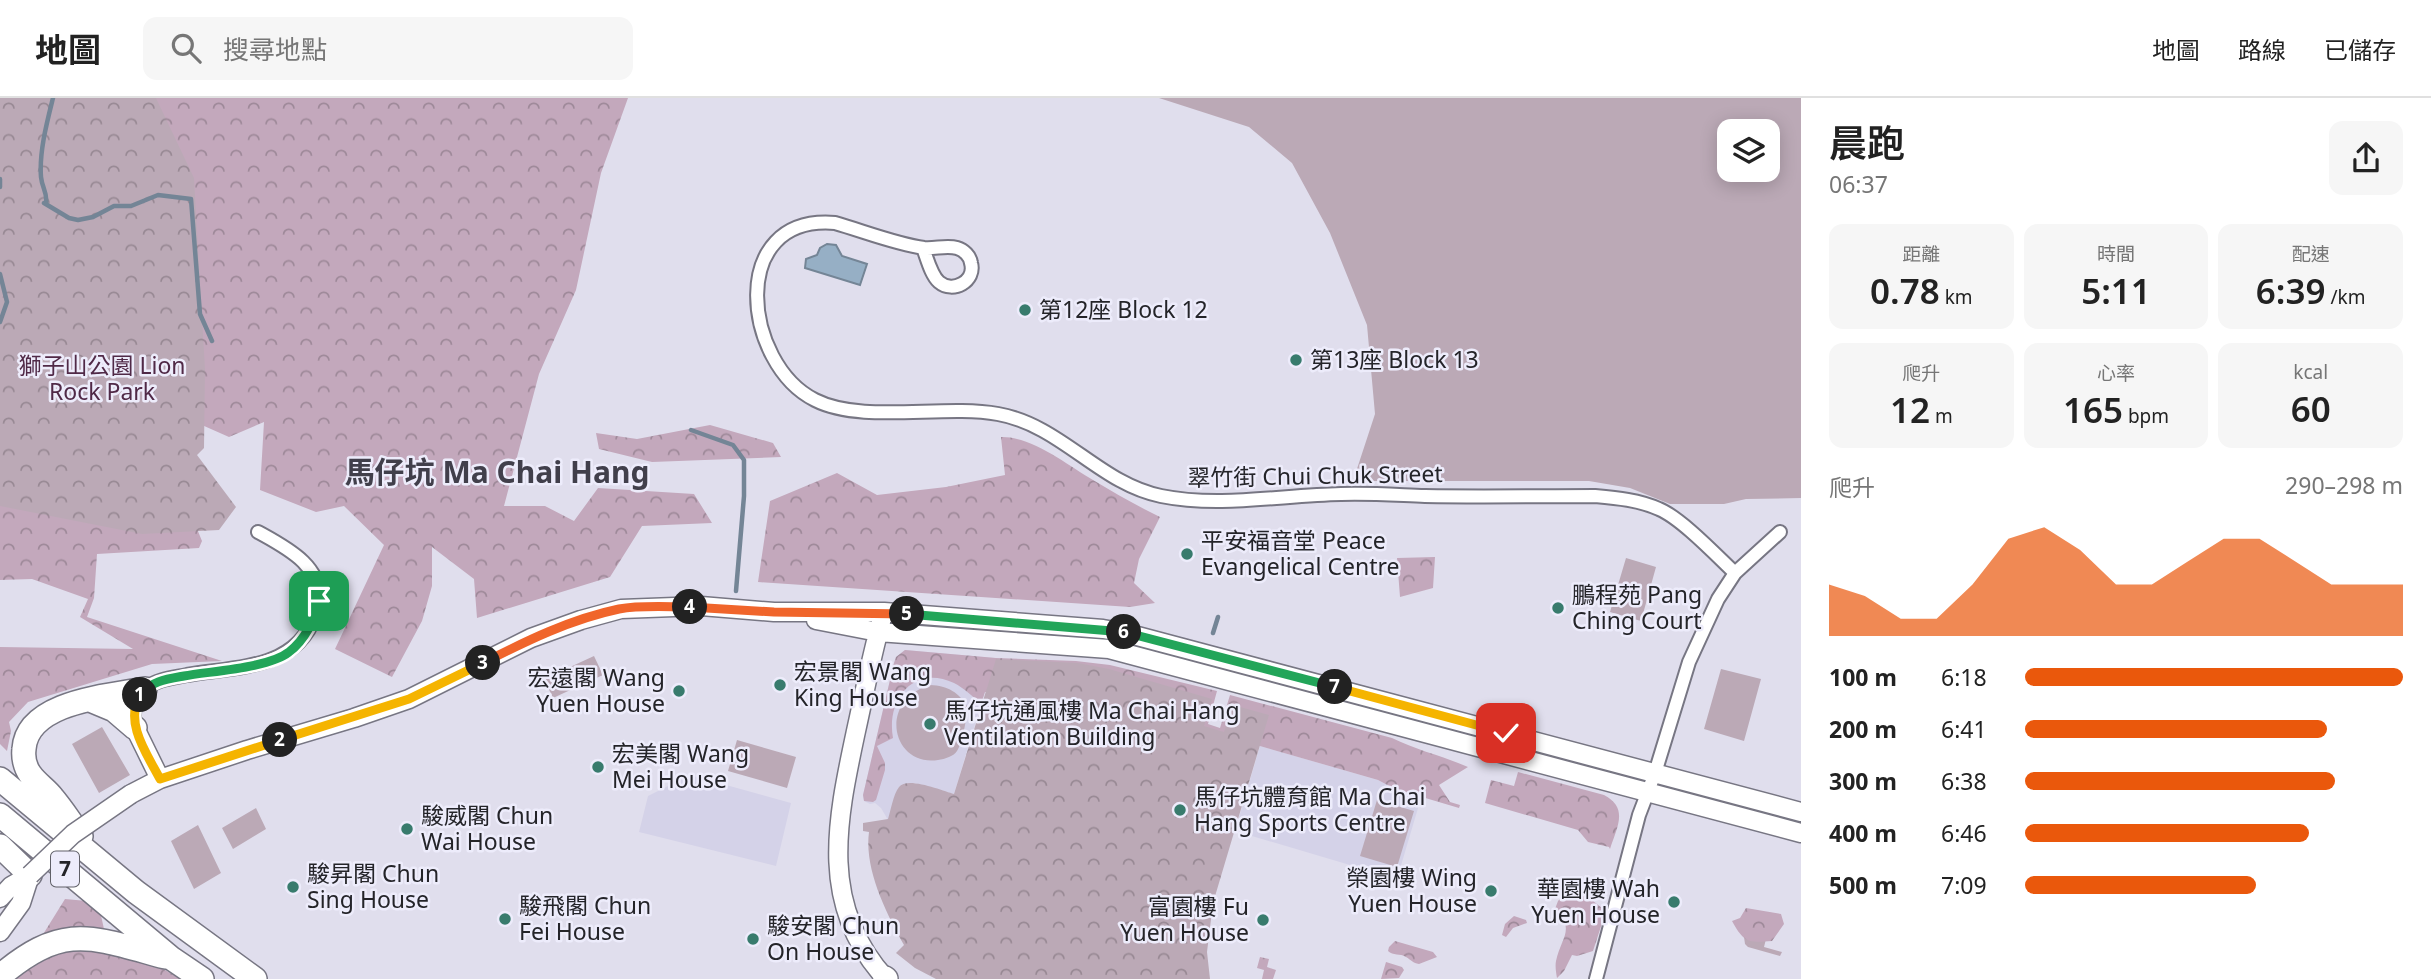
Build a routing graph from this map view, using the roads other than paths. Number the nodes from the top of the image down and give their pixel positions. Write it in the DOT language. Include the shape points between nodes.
graph roads {
  1 [pos="923,248"];
  2 [pos="258,532"];
  3 [pos="1780,532"];
  4 [pos="1735,573"];
  5 [pos="774,612"];
  6 [pos="884,612"];
  7 [pos="878,632"];
  8 [pos="145,689"];
  9 [pos="90,699"];
  10 [pos="135,728"];
  11 [pos="1655,773"];
  12 [pos="0,779"];
  13 [pos="157,781"];
  14 [pos="1648,793"];
  15 [pos="1801,812"];
  16 [pos="0,815"];
  17 [pos="1801,833"];
  18 [pos="0,846"];
  19 [pos="102,862"];
  20 [pos="30,875"];
  21 [pos="0,898"];
  22 [pos="0,932"];
  23 [pos="171,958"];
  24 [pos="0,976"];
  25 [pos="202,979"];
  26 [pos="256,979"];
  27 [pos="886,979"];
  28 [pos="1596,979"];
  1 -- 4 [label="street, 翠竹街 Chui Chuk Street" via="820,222 791,229 778,239 765,254 757,296 770,351 796,387 814,400 846,410 970,411 1015,418 1054,437 1138,491 1164,497 1194,501 1355,494 1626,499 1662,510"];
  2 -- 8 [label="street" via="312,570 319,601 309,628 288,653 277,658 160,680"];
  3 -- 4 [label="street"];
  4 -- 11 [label="street" via="1689,662"];
  5 -- 6 [label="main road"];
  5 -- 7 [label="main road"];
  5 -- 13 [label="main road" via="701,606 621,608 531,638 409,699"];
  6 -- 7 [label="main road"];
  6 -- 11 [label="main road" via="1126,633"];
  7 -- 14 [label="main road" via="1109,649"];
  7 -- 27 [label="main road" via="853,744 837,849 849,922"];
  8 -- 9 [label="highway"];
  8 -- 10 [label="street" via="134,711"];
  9 -- 10 [label="highway" via="114,710"];
  9 -- 19 [label="highway" via="38,722 25,739 24,754 30,775"];
  10 -- 13 [label="main road"];
  11 -- 14 [label="street"];
  11 -- 15 [label="main road"];
  12 -- 19 [label="highway, 7"];
  13 -- 20 [label="main road, bridge" via="85,825"];
  14 -- 17 [label="main road"];
  14 -- 28 [label="street"];
  16 -- 23 [label="highway, 7"];
  18 -- 20 [label="highway"];
  19 -- 26 [label="highway, 7"];
  20 -- 21 [label="main road"];
  20 -- 22 [label="main road" via="21,903"];
  23 -- 24 [label="highway" via="74,937 38,948"];
  23 -- 25 [label="highway, 7"];
}
